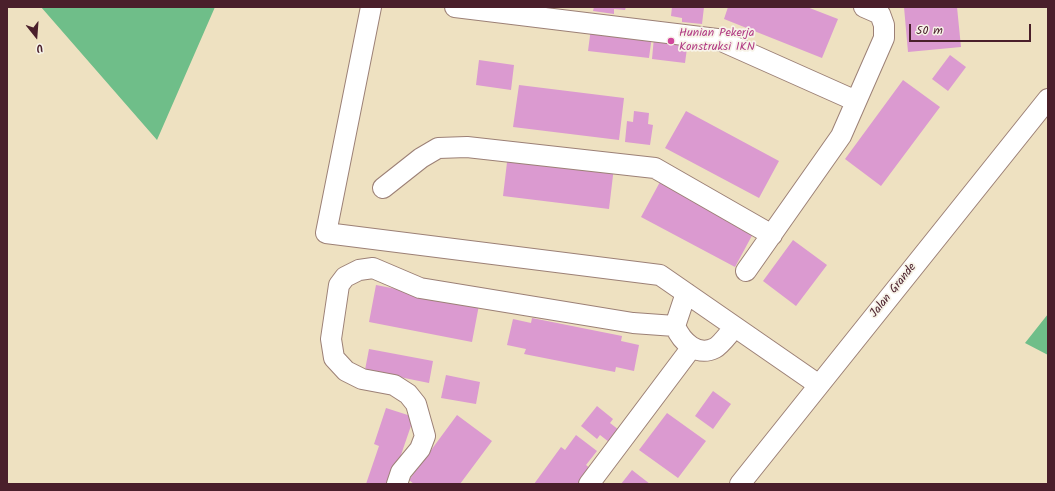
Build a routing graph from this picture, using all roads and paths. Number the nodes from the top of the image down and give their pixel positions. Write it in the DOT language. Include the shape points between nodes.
graph roads {
  1 [pos="371,7"];
  2 [pos="455,7"];
  3 [pos="870,8"];
  4 [pos="1048,98"];
  5 [pos="856,101"];
  6 [pos="383,188"];
  7 [pos="772,234"];
  8 [pos="746,271"];
  9 [pos="686,293"];
  10 [pos="676,326"];
  11 [pos="735,327"];
  12 [pos="692,348"];
  13 [pos="819,385"];
  14 [pos="397,484"];
  15 [pos="589,484"];
  16 [pos="740,484"];
  1 -- 9 [label="street" via="326,233 660,274"];
  2 -- 5 [label="street" via="717,39"];
  3 -- 5 [label="street" via="880,14 884,38"];
  4 -- 13 [label="street, Jalan Grande"];
  5 -- 7 [label="street" via="841,136"];
  6 -- 7 [label="street" via="438,148 467,148 655,168"];
  7 -- 8 [label="street"];
  9 -- 10 [label="street"];
  9 -- 11 [label="street"];
  10 -- 12 [label="street" via="680,337"];
  10 -- 14 [label="street" via="633,322 420,288 373,268 359,270 345,277 339,285 331,339 334,358 346,371 362,379 394,385 408,394 416,404 425,436 420,449 401,472"];
  11 -- 12 [label="street" via="716,348 703,352"];
  11 -- 13 [label="street"];
  12 -- 15 [label="street"];
  13 -- 16 [label="street, Jalan Grande"];
}
